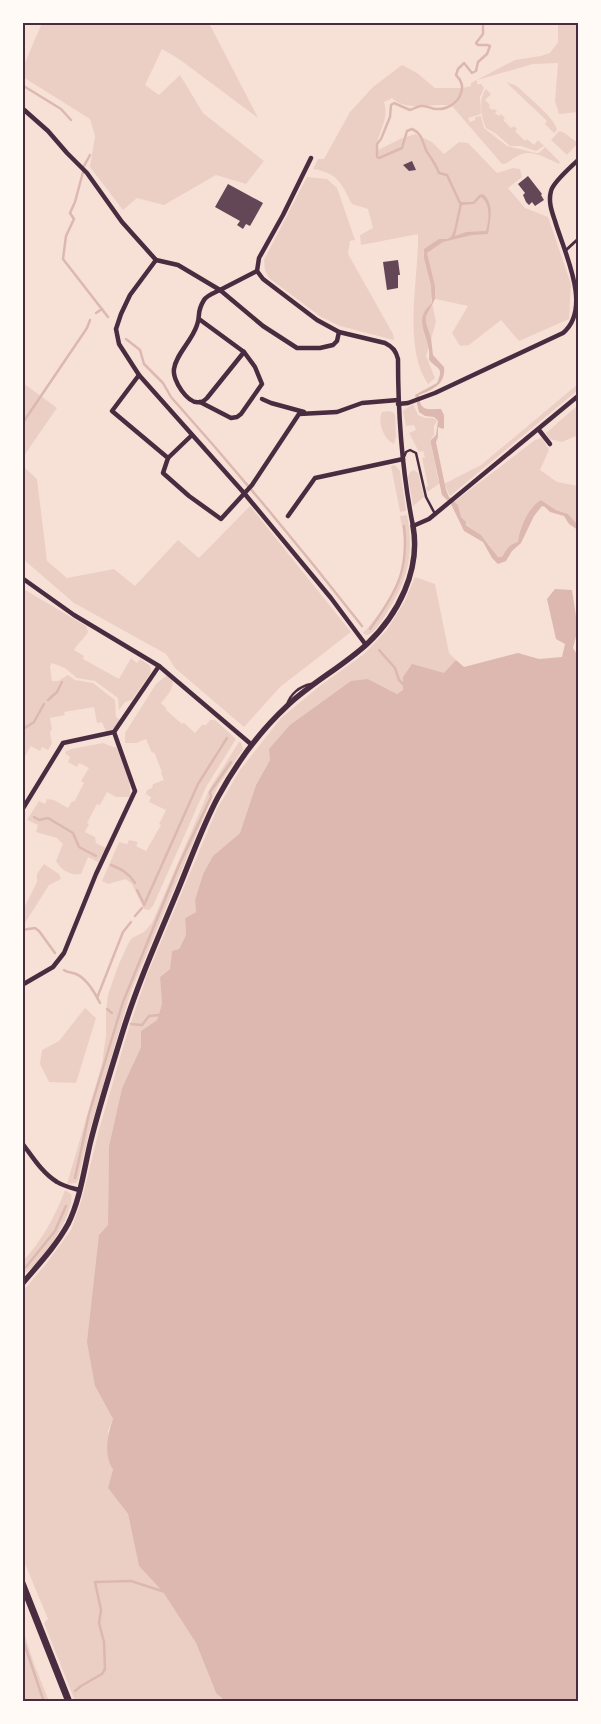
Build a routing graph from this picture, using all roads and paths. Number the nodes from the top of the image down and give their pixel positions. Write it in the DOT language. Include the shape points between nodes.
graph roads {
  1 [pos="22,108"];
  2 [pos="311,158"];
  3 [pos="578,160"];
  4 [pos="578,239"];
  5 [pos="565,252"];
  6 [pos="156,260"];
  7 [pos="257,271"];
  8 [pos="220,290"];
  9 [pos="199,318"];
  10 [pos="339,332"];
  11 [pos="244,352"];
  12 [pos="139,376"];
  13 [pos="578,396"];
  14 [pos="262,399"];
  15 [pos="200,402"];
  16 [pos="398,402"];
  17 [pos="305,413"];
  18 [pos="539,430"];
  19 [pos="192,435"];
  20 [pos="550,444"];
  21 [pos="168,458"];
  22 [pos="403,459"];
  23 [pos="245,492"];
  24 [pos="435,514"];
  25 [pos="288,516"];
  26 [pos="413,526"];
  27 [pos="22,578"];
  28 [pos="366,645"];
  29 [pos="159,666"];
  30 [pos="114,732"];
  31 [pos="252,745"];
  32 [pos="22,810"];
  33 [pos="22,985"];
  34 [pos="22,1143"];
  35 [pos="79,1190"];
  36 [pos="22,1284"];
  37 [pos="22,1583"];
  38 [pos="69,1702"];
  1 -- 6 [label="street" via="87,173 122,222"];
  2 -- 7 [label="street" via="259,258"];
  3 -- 5 [label="street" via="551,189 550,198"];
  4 -- 5 [label="street"];
  5 -- 16 [label="street" via="577,289 575,314 569,328 456,384 418,400"];
  6 -- 8 [label="street" via="178,265"];
  6 -- 12 [label="street" via="130,295 116,329 119,344"];
  7 -- 8 [label="street"];
  7 -- 10 [label="street" via="317,320"];
  8 -- 9 [label="street" via="206,298 198,310"];
  8 -- 10 [label="street" via="263,326 297,348 333,345"];
  9 -- 11 [label="street"];
  9 -- 15 [label="street" via="174,371 175,381 184,394"];
  10 -- 16 [label="street" via="392,346 398,359"];
  11 -- 15 [label="street" via="207,398"];
  11 -- 15 [label="street" via="262,384 241,414 232,418"];
  12 -- 19 [label="street"];
  12 -- 21 [label="street" via="112,412"];
  13 -- 18 [label="street"];
  14 -- 17 [label="street"];
  16 -- 17 [label="street" via="362,403 336,412"];
  16 -- 22 [label="street"];
  17 -- 23 [label="street" via="299,414"];
  18 -- 20 [label="street"];
  18 -- 24 [label="street"];
  19 -- 21 [label="street"];
  19 -- 23 [label="street"];
  21 -- 23 [label="street" via="163,473 221,518"];
  22 -- 24 [label="lane" via="408,451 416,453 426,497"];
  22 -- 25 [label="street" via="315,478"];
  22 -- 26 [label="street"];
  23 -- 28 [label="street"];
  24 -- 26 [label="street"];
  26 -- 28 [label="street" via="412,573 391,614"];
  27 -- 29 [label="street" via="74,615"];
  28 -- 31 [label="street" via="286,707"];
  29 -- 30 [label="street"];
  29 -- 31 [label="street"];
  30 -- 32 [label="street" via="63,743"];
  30 -- 33 [label="street" via="135,792 96,874 64,953 53,967"];
  31 -- 35 [label="street" via="211,810 142,976 104,1094"];
  34 -- 35 [label="street" via="44,1172 58,1183"];
  35 -- 36 [label="street" via="72,1216 59,1239"];
  37 -- 38 [label="main road"];
}
